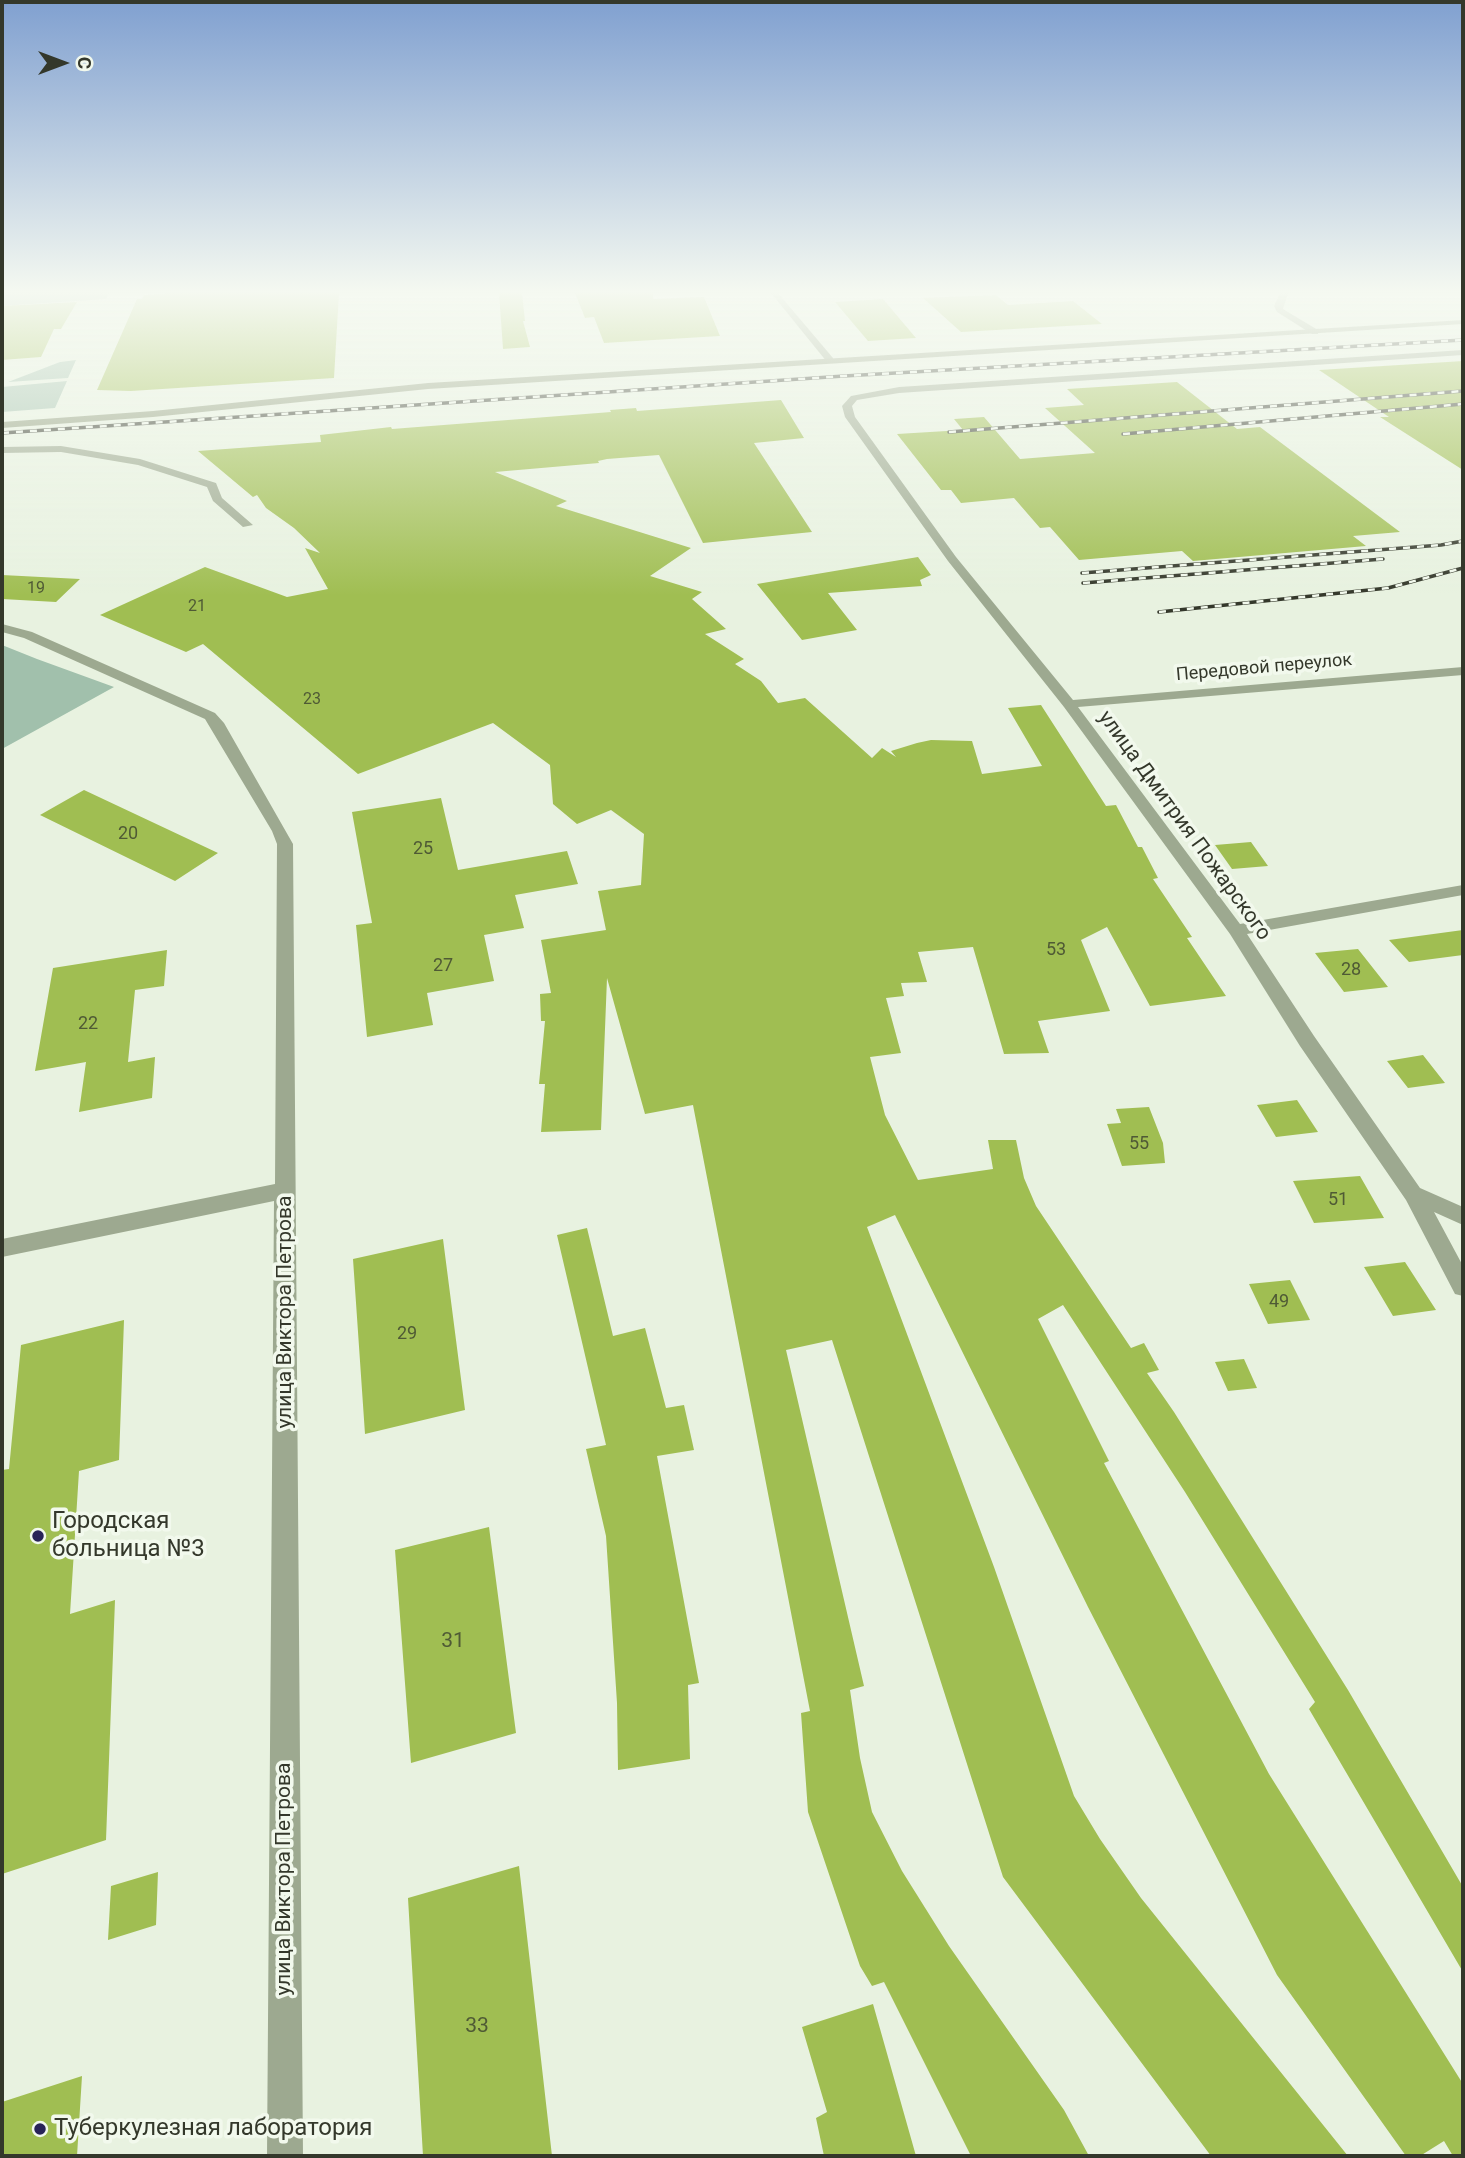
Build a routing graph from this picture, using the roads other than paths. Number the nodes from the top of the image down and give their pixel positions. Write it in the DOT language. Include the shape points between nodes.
graph roads {
  1 [pos="352,394"];
  2 [pos="878,394"];
  3 [pos="2,425"];
  4 [pos="2,450"];
  5 [pos="247,525"];
  6 [pos="3,629"];
  7 [pos="1463,671"];
  8 [pos="1069,704"];
  9 [pos="1463,890"];
  10 [pos="1236,930"];
  11 [pos="286,1190"];
  12 [pos="1413,1195"];
  13 [pos="1463,1216"];
  14 [pos="2,1248"];
  15 [pos="1463,1287"];
  16 [pos="285,2156"];
  1 -- 3 [label="main road"];
  2 -- 8 [label="street, улица Дмитрия Пожарского" via="854,398 847,406 850,417 952,559"];
  4 -- 5 [label="street" via="61,449 139,461 212,485 217,499"];
  6 -- 11 [label="street, улица Виктора Петрова" via="210,716 280,831 287,857"];
  7 -- 8 [label="street, Передовой переулок"];
  8 -- 10 [label="street, улица Дмитрия Пожарского"];
  9 -- 10 [label="street"];
  10 -- 12 [label="street, улица Дмитрия Пожарского"];
  11 -- 14 [label="street"];
  11 -- 16 [label="street, улица Виктора Петрова"];
  12 -- 13 [label="street"];
  12 -- 15 [label="street, улица Дмитрия Пожарского"];
}
